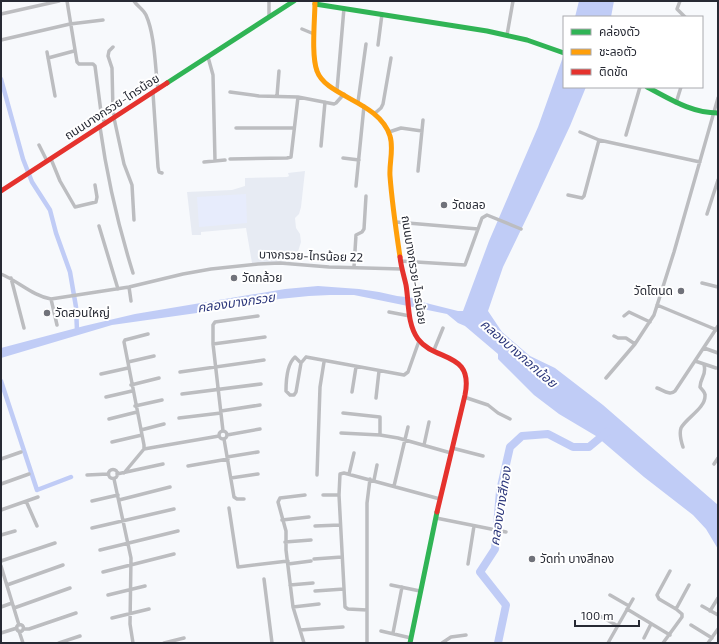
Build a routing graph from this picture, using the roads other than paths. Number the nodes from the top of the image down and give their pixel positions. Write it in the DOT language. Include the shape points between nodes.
graph roads {
  1 [pos="59,1"];
  2 [pos="67,1"];
  3 [pos="134,1"];
  4 [pos="269,1"];
  5 [pos="294,1"];
  6 [pos="513,1"];
  7 [pos="680,1"];
  8 [pos="314,2"];
  9 [pos="344,8"];
  10 [pos="1,14"];
  11 [pos="382,14"];
  12 [pos="684,16"];
  13 [pos="268,17"];
  14 [pos="103,20"];
  15 [pos="70,24"];
  16 [pos="302,29"];
  17 [pos="314,34"];
  18 [pos="507,35"];
  19 [pos="1,40"];
  20 [pos="366,44"];
  21 [pos="378,46"];
  22 [pos="113,47"];
  23 [pos="74,51"];
  24 [pos="47,52"];
  25 [pos="563,53"];
  26 [pos="208,56"];
  27 [pos="48,58"];
  28 [pos="391,58"];
  29 [pos="279,71"];
  30 [pos="640,88"];
  31 [pos="649,88"];
  32 [pos="681,88"];
  33 [pos="158,89"];
  34 [pos="337,90"];
  35 [pos="230,92"];
  36 [pos="152,93"];
  37 [pos="344,94"];
  38 [pos="55,96"];
  39 [pos="277,96"];
  40 [pos="298,97"];
  41 [pos="718,98"];
  42 [pos="325,102"];
  43 [pos="358,102"];
  44 [pos="676,103"];
  45 [pos="364,106"];
  46 [pos="716,113"];
  47 [pos="374,114"];
  48 [pos="114,118"];
  49 [pos="423,120"];
  50 [pos="103,125"];
  51 [pos="236,128"];
  52 [pos="294,128"];
  53 [pos="422,131"];
  54 [pos="388,132"];
  55 [pos="580,132"];
  56 [pos="626,135"];
  57 [pos="599,140"];
  58 [pos="39,144"];
  59 [pos="322,146"];
  60 [pos="343,158"];
  61 [pos="230,159"];
  62 [pos="49,160"];
  63 [pos="225,160"];
  64 [pos="359,160"];
  65 [pos="215,161"];
  66 [pos="204,162"];
  67 [pos="700,162"];
  68 [pos="418,171"];
  69 [pos="162,173"];
  70 [pos="718,180"];
  71 [pos="95,185"];
  72 [pos="356,186"];
  73 [pos="717,189"];
  74 [pos="1,191"];
  75 [pos="366,196"];
  76 [pos="568,196"];
  77 [pos="707,214"];
  78 [pos="134,220"];
  79 [pos="396,222"];
  80 [pos="99,226"];
  81 [pos="521,228"];
  82 [pos="478,229"];
  83 [pos="400,260"];
  84 [pos="354,267"];
  85 [pos="402,269"];
  86 [pos="133,272"];
  87 [pos="1,274"];
  88 [pos="11,278"];
  89 [pos="702,283"];
  90 [pos="129,287"];
  91 [pos="718,287"];
  92 [pos="118,289"];
  93 [pos="51,299"];
  94 [pos="131,301"];
  95 [pos="657,305"];
  96 [pos="389,312"];
  97 [pos="410,315"];
  98 [pos="258,316"];
  99 [pos="624,316"];
  100 [pos="650,322"];
  101 [pos="57,325"];
  102 [pos="24,328"];
  103 [pos="443,328"];
  104 [pos="717,329"];
  105 [pos="148,334"];
  106 [pos="614,336"];
  107 [pos="265,337"];
  108 [pos="419,341"];
  109 [pos="213,344"];
  110 [pos="635,344"];
  111 [pos="704,348"];
  112 [pos="434,350"];
  113 [pos="718,353"];
  114 [pos="154,356"];
  115 [pos="264,360"];
  116 [pos="695,361"];
  117 [pos="128,362"];
  118 [pos="324,362"];
  119 [pos="301,363"];
  120 [pos="704,365"];
  121 [pos="216,367"];
  122 [pos="356,367"];
  123 [pos="128,368"];
  124 [pos="716,368"];
  125 [pos="380,371"];
  126 [pos="180,372"];
  127 [pos="101,374"];
  128 [pos="159,378"];
  129 [pos="606,378"];
  130 [pos="262,384"];
  131 [pos="132,385"];
  132 [pos="657,388"];
  133 [pos="218,390"];
  134 [pos="132,391"];
  135 [pos="352,392"];
  136 [pos="182,394"];
  137 [pos="106,397"];
  138 [pos="464,397"];
  139 [pos="376,398"];
  140 [pos="162,400"];
  141 [pos="260,405"];
  142 [pos="135,406"];
  143 [pos="137,412"];
  144 [pos="221,412"];
  145 [pos="343,413"];
  146 [pos="109,418"];
  147 [pos="180,418"];
  148 [pos="510,420"];
  149 [pos="429,422"];
  150 [pos="164,424"];
  151 [pos="408,427"];
  152 [pos="260,429"];
  153 [pos="141,430"];
  154 [pos="223,431"];
  155 [pos="341,433"];
  156 [pos="142,435"];
  157 [pos="227,435"];
  158 [pos="380,435"];
  159 [pos="220,436"];
  160 [pos="224,439"];
  161 [pos="405,439"];
  162 [pos="112,442"];
  163 [pos="424,445"];
  164 [pos="683,447"];
  165 [pos="144,450"];
  166 [pos="452,451"];
  167 [pos="21,452"];
  168 [pos="258,452"];
  169 [pos="354,453"];
  170 [pos="483,456"];
  171 [pos="228,458"];
  172 [pos="718,458"];
  173 [pos="1,459"];
  174 [pos="163,464"];
  175 [pos="714,464"];
  176 [pos="188,466"];
  177 [pos="378,466"];
  178 [pos="124,473"];
  179 [pos="29,474"];
  180 [pos="108,474"];
  181 [pos="118,474"];
  182 [pos="258,474"];
  183 [pos="349,474"];
  184 [pos="87,475"];
  185 [pos="317,475"];
  186 [pos="231,478"];
  187 [pos="114,479"];
  188 [pos="372,480"];
  189 [pos="1,484"];
  190 [pos="394,486"];
  191 [pos="170,487"];
  192 [pos="118,494"];
  193 [pos="305,495"];
  194 [pos="323,495"];
  195 [pos="339,495"];
  196 [pos="38,498"];
  197 [pos="244,499"];
  198 [pos="440,499"];
  199 [pos="119,500"];
  200 [pos="26,501"];
  201 [pos="92,501"];
  202 [pos="229,508"];
  203 [pos="174,509"];
  204 [pos="1,510"];
  205 [pos="309,518"];
  206 [pos="436,518"];
  207 [pos="282,520"];
  208 [pos="124,521"];
  209 [pos="340,525"];
  210 [pos="37,526"];
  211 [pos="315,526"];
  212 [pos="474,526"];
  213 [pos="92,528"];
  214 [pos="15,530"];
  215 [pos="178,531"];
  216 [pos="504,532"];
  217 [pos="1,535"];
  218 [pos="310,540"];
  219 [pos="285,542"];
  220 [pos="55,543"];
  221 [pos="129,543"];
  222 [pos="100,550"];
  223 [pos="174,554"];
  224 [pos="342,557"];
  225 [pos="1,561"];
  226 [pos="288,562"];
  227 [pos="468,564"];
  228 [pos="63,565"];
  229 [pos="132,565"];
  230 [pos="1,566"];
  231 [pos="670,571"];
  232 [pos="103,572"];
  233 [pos="264,579"];
  234 [pos="1,582"];
  235 [pos="7,583"];
  236 [pos="313,583"];
  237 [pos="290,585"];
  238 [pos="391,585"];
  239 [pos="689,585"];
  240 [pos="145,586"];
  241 [pos="402,587"];
  242 [pos="70,588"];
  243 [pos="131,589"];
  244 [pos="344,589"];
  245 [pos="315,591"];
  246 [pos="420,592"];
  247 [pos="108,595"];
  248 [pos="610,595"];
  249 [pos="718,598"];
  250 [pos="633,599"];
  251 [pos="12,603"];
  252 [pos="320,604"];
  253 [pos="702,606"];
  254 [pos="1,607"];
  255 [pos="293,607"];
  256 [pos="628,607"];
  257 [pos="14,608"];
  258 [pos="149,609"];
  259 [pos="676,609"];
  260 [pos="367,610"];
  261 [pos="710,611"];
  262 [pos="76,613"];
  263 [pos="130,614"];
  264 [pos="596,614"];
  265 [pos="718,616"];
  266 [pos="112,618"];
  267 [pos="652,624"];
  268 [pos="691,625"];
  269 [pos="618,626"];
  270 [pos="344,627"];
  271 [pos="20,628"];
  272 [pos="718,629"];
  273 [pos="300,630"];
  274 [pos="382,631"];
  275 [pos="1,633"];
  276 [pos="393,633"];
  277 [pos="466,635"];
  278 [pos="670,635"];
  279 [pos="80,636"];
  280 [pos="184,638"];
  281 [pos="644,638"];
  282 [pos="712,638"];
  283 [pos="411,640"];
  284 [pos="23,643"];
  285 [pos="59,643"];
  286 [pos="133,643"];
  287 [pos="164,643"];
  288 [pos="272,643"];
  289 [pos="304,643"];
  290 [pos="367,643"];
  291 [pos="442,643"];
  292 [pos="608,643"];
  293 [pos="663,643"];
  294 [pos="708,643"];
  1 -- 10 [label="street"];
  2 -- 15 [label="street"];
  3 -- 33 [label="street" via="147,17 156,59"];
  4 -- 13 [label="street"];
  5 -- 13 [label="main road, ถนนบางกรวย-ไทรน้อย"];
  6 -- 18 [label="street"];
  7 -- 12 [label="street" via="677,10"];
  8 -- 9 [label="main road"];
  8 -- 17 [label="main road"];
  9 -- 11 [label="main road"];
  9 -- 34 [label="street"];
  11 -- 18 [label="main road"];
  11 -- 21 [label="street"];
  13 -- 26 [label="main road, ถนนบางกรวย-ไทรน้อย"];
  14 -- 15 [label="street"];
  15 -- 19 [label="street"];
  15 -- 23 [label="street"];
  16 -- 17 [label="street"];
  17 -- 34 [label="main road" via="315,70"];
  18 -- 25 [label="main road"];
  20 -- 43 [label="street"];
  22 -- 48 [label="street" via="108,56 112,68"];
  23 -- 27 [label="street"];
  23 -- 50 [label="street" via="78,64 95,66"];
  24 -- 27 [label="street"];
  26 -- 33 [label="main road, ถนนบางกรวย-ไทรน้อย"];
  26 -- 65 [label="street" via="212,75"];
  27 -- 38 [label="street"];
  28 -- 47 [label="street" via="383,104"];
  29 -- 39 [label="street"];
  30 -- 56 [label="street"];
  31 -- 44 [label="main road"];
  32 -- 44 [label="street"];
  33 -- 36 [label="main road, ถนนบางกรวย-ไทรน้อย"];
  34 -- 37 [label="main road"];
  35 -- 39 [label="street"];
  36 -- 48 [label="main road, ถนนบางกรวย-ไทรน้อย"];
  36 -- 69 [label="street" via="158,167"];
  37 -- 42 [label="street" via="336,103"];
  37 -- 43 [label="main road"];
  39 -- 40 [label="street"];
  40 -- 42 [label="street"];
  40 -- 52 [label="street"];
  41 -- 46 [label="street"];
  42 -- 59 [label="street"];
  43 -- 45 [label="main road"];
  44 -- 46 [label="main road" via="693,110"];
  45 -- 47 [label="main road"];
  45 -- 64 [label="street"];
  46 -- 67 [label="street"];
  47 -- 54 [label="main road"];
  48 -- 50 [label="main road, ถนนบางกรวย-ไทรน้อย"];
  48 -- 78 [label="street" via="124,164 132,185"];
  49 -- 53 [label="street"];
  50 -- 62 [label="main road, ถนนบางกรวย-ไทรน้อย"];
  50 -- 86 [label="street" via="103,149 112,197"];
  51 -- 52 [label="street"];
  52 -- 61 [label="street" via="291,157"];
  53 -- 54 [label="street" via="401,128"];
  53 -- 68 [label="street"];
  54 -- 79 [label="main road, ถนนบางกรวย-ไทรน้อย"];
  55 -- 57 [label="street"];
  57 -- 67 [label="street"];
  57 -- 76 [label="street" via="584,196"];
  58 -- 62 [label="street"];
  60 -- 64 [label="street"];
  62 -- 71 [label="street" via="75,206 96,202"];
  62 -- 74 [label="main road, ถนนบางกรวย-ไทรน้อย"];
  63 -- 65 [label="street"];
  64 -- 72 [label="street"];
  65 -- 66 [label="street"];
  67 -- 95 [label="street"];
  70 -- 73 [label="street"];
  73 -- 77 [label="street"];
  75 -- 84 [label="street" via="364,229 356,235"];
  79 -- 82 [label="street"];
  79 -- 83 [label="main road, ถนนบางกรวย-ไทรน้อย"];
  80 -- 92 [label="street"];
  81 -- 82 [label="street" via="487,214 482,218"];
  82 -- 83 [label="street" via="465,265"];
  83 -- 85 [label="main road, ถนนบางกรวย-ไทรน้อย"];
  84 -- 85 [label="street, บางกรวย-ไทรน้อย 22"];
  84 -- 90 [label="street, บางกรวย-ไทรน้อย 22" via="258,264 197,271"];
  85 -- 97 [label="main road, ถนนบางกรวย-ไทรน้อย"];
  87 -- 88 [label="street"];
  88 -- 93 [label="street" via="39,296"];
  88 -- 102 [label="street"];
  89 -- 91 [label="street"];
  90 -- 92 [label="street, บางกรวย-ไทรน้อย 22"];
  90 -- 94 [label="street"];
  92 -- 93 [label="street, บางกรวย-ไทรน้อย 22"];
  93 -- 101 [label="street"];
  95 -- 100 [label="street"];
  95 -- 104 [label="street"];
  96 -- 97 [label="street"];
  97 -- 108 [label="main road, ถนนบางกรวย-ไทรน้อย"];
  98 -- 109 [label="street" via="213,323"];
  99 -- 100 [label="street" via="629,312"];
  100 -- 110 [label="street"];
  103 -- 112 [label="street"];
  104 -- 111 [label="street"];
  105 -- 117 [label="street" via="125,340"];
  106 -- 110 [label="street" via="626,338"];
  107 -- 109 [label="street"];
  108 -- 112 [label="main road, ถนนบางกรวย-ไทรน้อย"];
  108 -- 125 [label="street" via="405,375"];
  109 -- 121 [label="street"];
  110 -- 129 [label="street"];
  111 -- 113 [label="street"];
  111 -- 116 [label="street"];
  112 -- 138 [label="main road, ถนนบางกรวย-ไทรน้อย" via="452,358 460,366 466,381"];
  114 -- 117 [label="street"];
  115 -- 121 [label="street"];
  116 -- 120 [label="street"];
  116 -- 132 [label="street" via="672,393"];
  117 -- 123 [label="street"];
  118 -- 119 [label="street" via="306,357"];
  118 -- 122 [label="street"];
  118 -- 185 [label="street" via="319,402"];
  119 -- 119 [label="street" via="296,392 294,395 290,394 286,391 286,385 291,362 295,357"];
  120 -- 124 [label="street"];
  120 -- 164 [label="street" via="706,372 700,387 705,398 681,429"];
  121 -- 126 [label="street"];
  121 -- 133 [label="street"];
  122 -- 125 [label="street"];
  122 -- 135 [label="street"];
  123 -- 127 [label="street"];
  123 -- 131 [label="street"];
  125 -- 139 [label="street"];
  128 -- 131 [label="street"];
  130 -- 133 [label="street"];
  131 -- 134 [label="street"];
  133 -- 136 [label="street"];
  133 -- 144 [label="street"];
  134 -- 137 [label="street"];
  134 -- 142 [label="street"];
  138 -- 148 [label="street" via="488,405"];
  138 -- 166 [label="main road, ถนนบางกรวย-ไทรน้อย"];
  140 -- 142 [label="street"];
  141 -- 144 [label="street"];
  142 -- 143 [label="street"];
  143 -- 146 [label="street"];
  143 -- 153 [label="street"];
  144 -- 147 [label="street"];
  144 -- 154 [label="street"];
  145 -- 158 [label="street" via="380,417"];
  149 -- 163 [label="street"];
  150 -- 153 [label="street"];
  151 -- 161 [label="street"];
  152 -- 157 [label="street"];
  153 -- 156 [label="street"];
  154 -- 157 [label="street"];
  154 -- 159 [label="street"];
  155 -- 158 [label="street"];
  156 -- 162 [label="street"];
  156 -- 165 [label="street"];
  157 -- 160 [label="street"];
  158 -- 161 [label="street"];
  159 -- 160 [label="street"];
  159 -- 165 [label="street"];
  160 -- 171 [label="street"];
  161 -- 163 [label="street"];
  161 -- 190 [label="street"];
  163 -- 166 [label="street"];
  165 -- 178 [label="street"];
  166 -- 170 [label="street"];
  166 -- 198 [label="main road, ถนนบางกรวย-ไทรน้อย"];
  167 -- 173 [label="street"];
  168 -- 171 [label="street"];
  169 -- 183 [label="street"];
  171 -- 176 [label="street"];
  171 -- 186 [label="street"];
  172 -- 175 [label="street"];
  174 -- 178 [label="street"];
  177 -- 188 [label="street"];
  178 -- 181 [label="street"];
  179 -- 189 [label="street"];
  180 -- 181 [label="street" via="113,470"];
  180 -- 184 [label="street"];
  180 -- 187 [label="street"];
  181 -- 187 [label="street"];
  182 -- 186 [label="street"];
  183 -- 188 [label="street"];
  183 -- 195 [label="street" via="340,474"];
  186 -- 197 [label="street" via="235,499"];
  187 -- 192 [label="street"];
  188 -- 190 [label="street"];
  188 -- 260 [label="street" via="367,503"];
  190 -- 198 [label="street"];
  191 -- 199 [label="street"];
  192 -- 199 [label="street"];
  192 -- 201 [label="street"];
  193 -- 207 [label="street" via="279,499 278,508"];
  194 -- 195 [label="street"];
  195 -- 209 [label="street"];
  196 -- 200 [label="street"];
  198 -- 206 [label="main road, ถนนบางกรวย-ไทรน้อย"];
  199 -- 208 [label="street"];
  200 -- 204 [label="street"];
  200 -- 210 [label="street"];
  202 -- 226 [label="street" via="238,567"];
  203 -- 208 [label="street"];
  205 -- 207 [label="street"];
  206 -- 212 [label="street"];
  206 -- 246 [label="main road, ถนนบางกรวย-ไทรน้อย"];
  207 -- 219 [label="street" via="286,531"];
  208 -- 213 [label="street"];
  208 -- 221 [label="street"];
  209 -- 211 [label="street"];
  209 -- 224 [label="street"];
  212 -- 216 [label="street"];
  212 -- 227 [label="street"];
  214 -- 217 [label="street"];
  215 -- 221 [label="street"];
  218 -- 219 [label="street"];
  219 -- 226 [label="street"];
  220 -- 225 [label="street"];
  221 -- 222 [label="street"];
  221 -- 229 [label="street"];
  223 -- 229 [label="street"];
  224 -- 226 [label="street"];
  224 -- 244 [label="street"];
  226 -- 237 [label="street"];
  228 -- 235 [label="street"];
  229 -- 232 [label="street"];
  229 -- 243 [label="street"];
  230 -- 235 [label="street"];
  231 -- 259 [label="street" via="657,595 659,599"];
  233 -- 288 [label="street"];
  234 -- 235 [label="street"];
  235 -- 251 [label="street"];
  236 -- 237 [label="street"];
  237 -- 255 [label="street"];
  238 -- 241 [label="street"];
  239 -- 259 [label="street"];
  240 -- 243 [label="street"];
  241 -- 246 [label="street"];
  241 -- 276 [label="street"];
  242 -- 257 [label="street"];
  243 -- 247 [label="street"];
  243 -- 263 [label="street"];
  244 -- 245 [label="street"];
  244 -- 260 [label="street" via="346,608"];
  246 -- 283 [label="main road, ถนนบางกรวย-ไทรน้อย"];
  248 -- 256 [label="street"];
  249 -- 261 [label="street"];
  250 -- 256 [label="street"];
  251 -- 254 [label="street"];
  251 -- 257 [label="street"];
  252 -- 255 [label="street"];
  253 -- 261 [label="street"];
  255 -- 273 [label="street"];
  256 -- 267 [label="street"];
  256 -- 269 [label="street"];
  257 -- 271 [label="street"];
  258 -- 263 [label="street"];
  259 -- 278 [label="street" via="682,617"];
  260 -- 290 [label="street"];
  261 -- 265 [label="street"];
  262 -- 271 [label="street" via="33,627"];
  263 -- 266 [label="street"];
  263 -- 286 [label="street"];
  264 -- 269 [label="street"];
  267 -- 278 [label="street"];
  267 -- 281 [label="street"];
  268 -- 282 [label="street"];
  269 -- 292 [label="street"];
  270 -- 273 [label="street"];
  271 -- 275 [label="street"];
  271 -- 284 [label="street"];
  272 -- 282 [label="street"];
  273 -- 289 [label="street"];
  274 -- 276 [label="street"];
  276 -- 283 [label="street"];
  277 -- 291 [label="street" via="451,637"];
  278 -- 293 [label="street"];
  279 -- 285 [label="street"];
  280 -- 287 [label="street"];
  282 -- 294 [label="street"];
}
